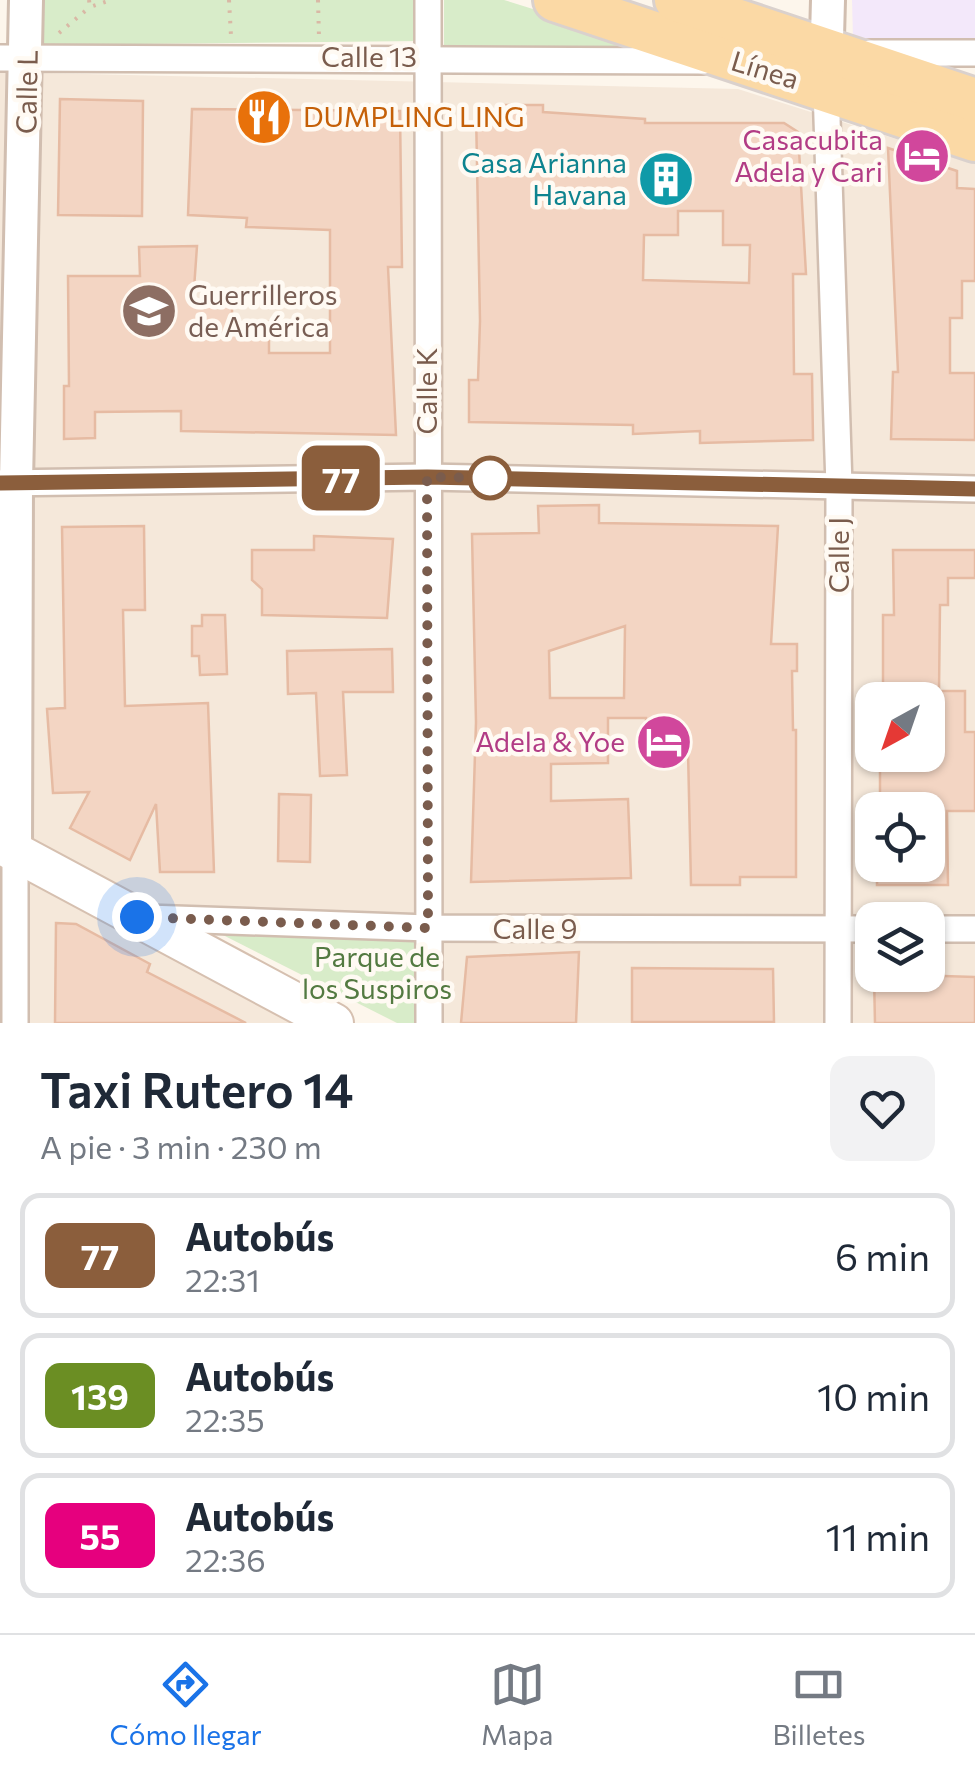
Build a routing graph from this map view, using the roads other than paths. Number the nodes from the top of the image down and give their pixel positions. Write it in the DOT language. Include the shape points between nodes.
graph roads {
  1 [pos="26,0"];
  2 [pos="428,0"];
  3 [pos="555,0"];
  4 [pos="676,0"];
  5 [pos="828,0"];
  6 [pos="975,53"];
  7 [pos="429,57"];
  8 [pos="14,58"];
  9 [pos="738,62"];
  10 [pos="829,64"];
  11 [pos="975,100"];
  12 [pos="975,140"];
  13 [pos="427,477"];
  14 [pos="8,483"];
  15 [pos="838,486"];
  16 [pos="975,489"];
  17 [pos="8,848"];
  18 [pos="137,917"];
  19 [pos="428,928"];
  20 [pos="838,929"];
  21 [pos="855,929"];
  22 [pos="945,929"];
  23 [pos="975,929"];
  24 [pos="15,1023"];
  25 [pos="334,1023"];
  26 [pos="428,1023"];
  27 [pos="838,1023"];
  1 -- 8 [label="street, Calle L"];
  2 -- 7 [label="street, Calle K"];
  3 -- 9 [label="main road, Línea"];
  4 -- 10 [label="main road, Línea"];
  5 -- 10 [label="street, Calle J"];
  6 -- 10 [label="street"];
  7 -- 8 [label="street, Calle 13"];
  7 -- 9 [label="street, Calle 13"];
  7 -- 13 [label="street, Calle K"];
  8 -- 14 [label="street, Calle L"];
  9 -- 10 [label="main road, Línea"];
  10 -- 11 [label="main road, Línea"];
  10 -- 12 [label="main road, Línea"];
  10 -- 15 [label="street, Calle J"];
  13 -- 14 [label="street"];
  13 -- 15 [label="street"];
  13 -- 19 [label="street, Calle K"];
  14 -- 17 [label="street, Calle L"];
  15 -- 16 [label="street"];
  15 -- 20 [label="street, Calle J"];
  17 -- 18 [label="main road"];
  17 -- 24 [label="street, Calle L"];
  18 -- 19 [label="street, Calle 9"];
  18 -- 25 [label="main road"];
  19 -- 20 [label="street, Calle 9"];
  19 -- 26 [label="street, Calle K"];
  20 -- 21 [label="street, Calle 9"];
  20 -- 27 [label="street, Calle J"];
  22 -- 23 [label="street"];
}
